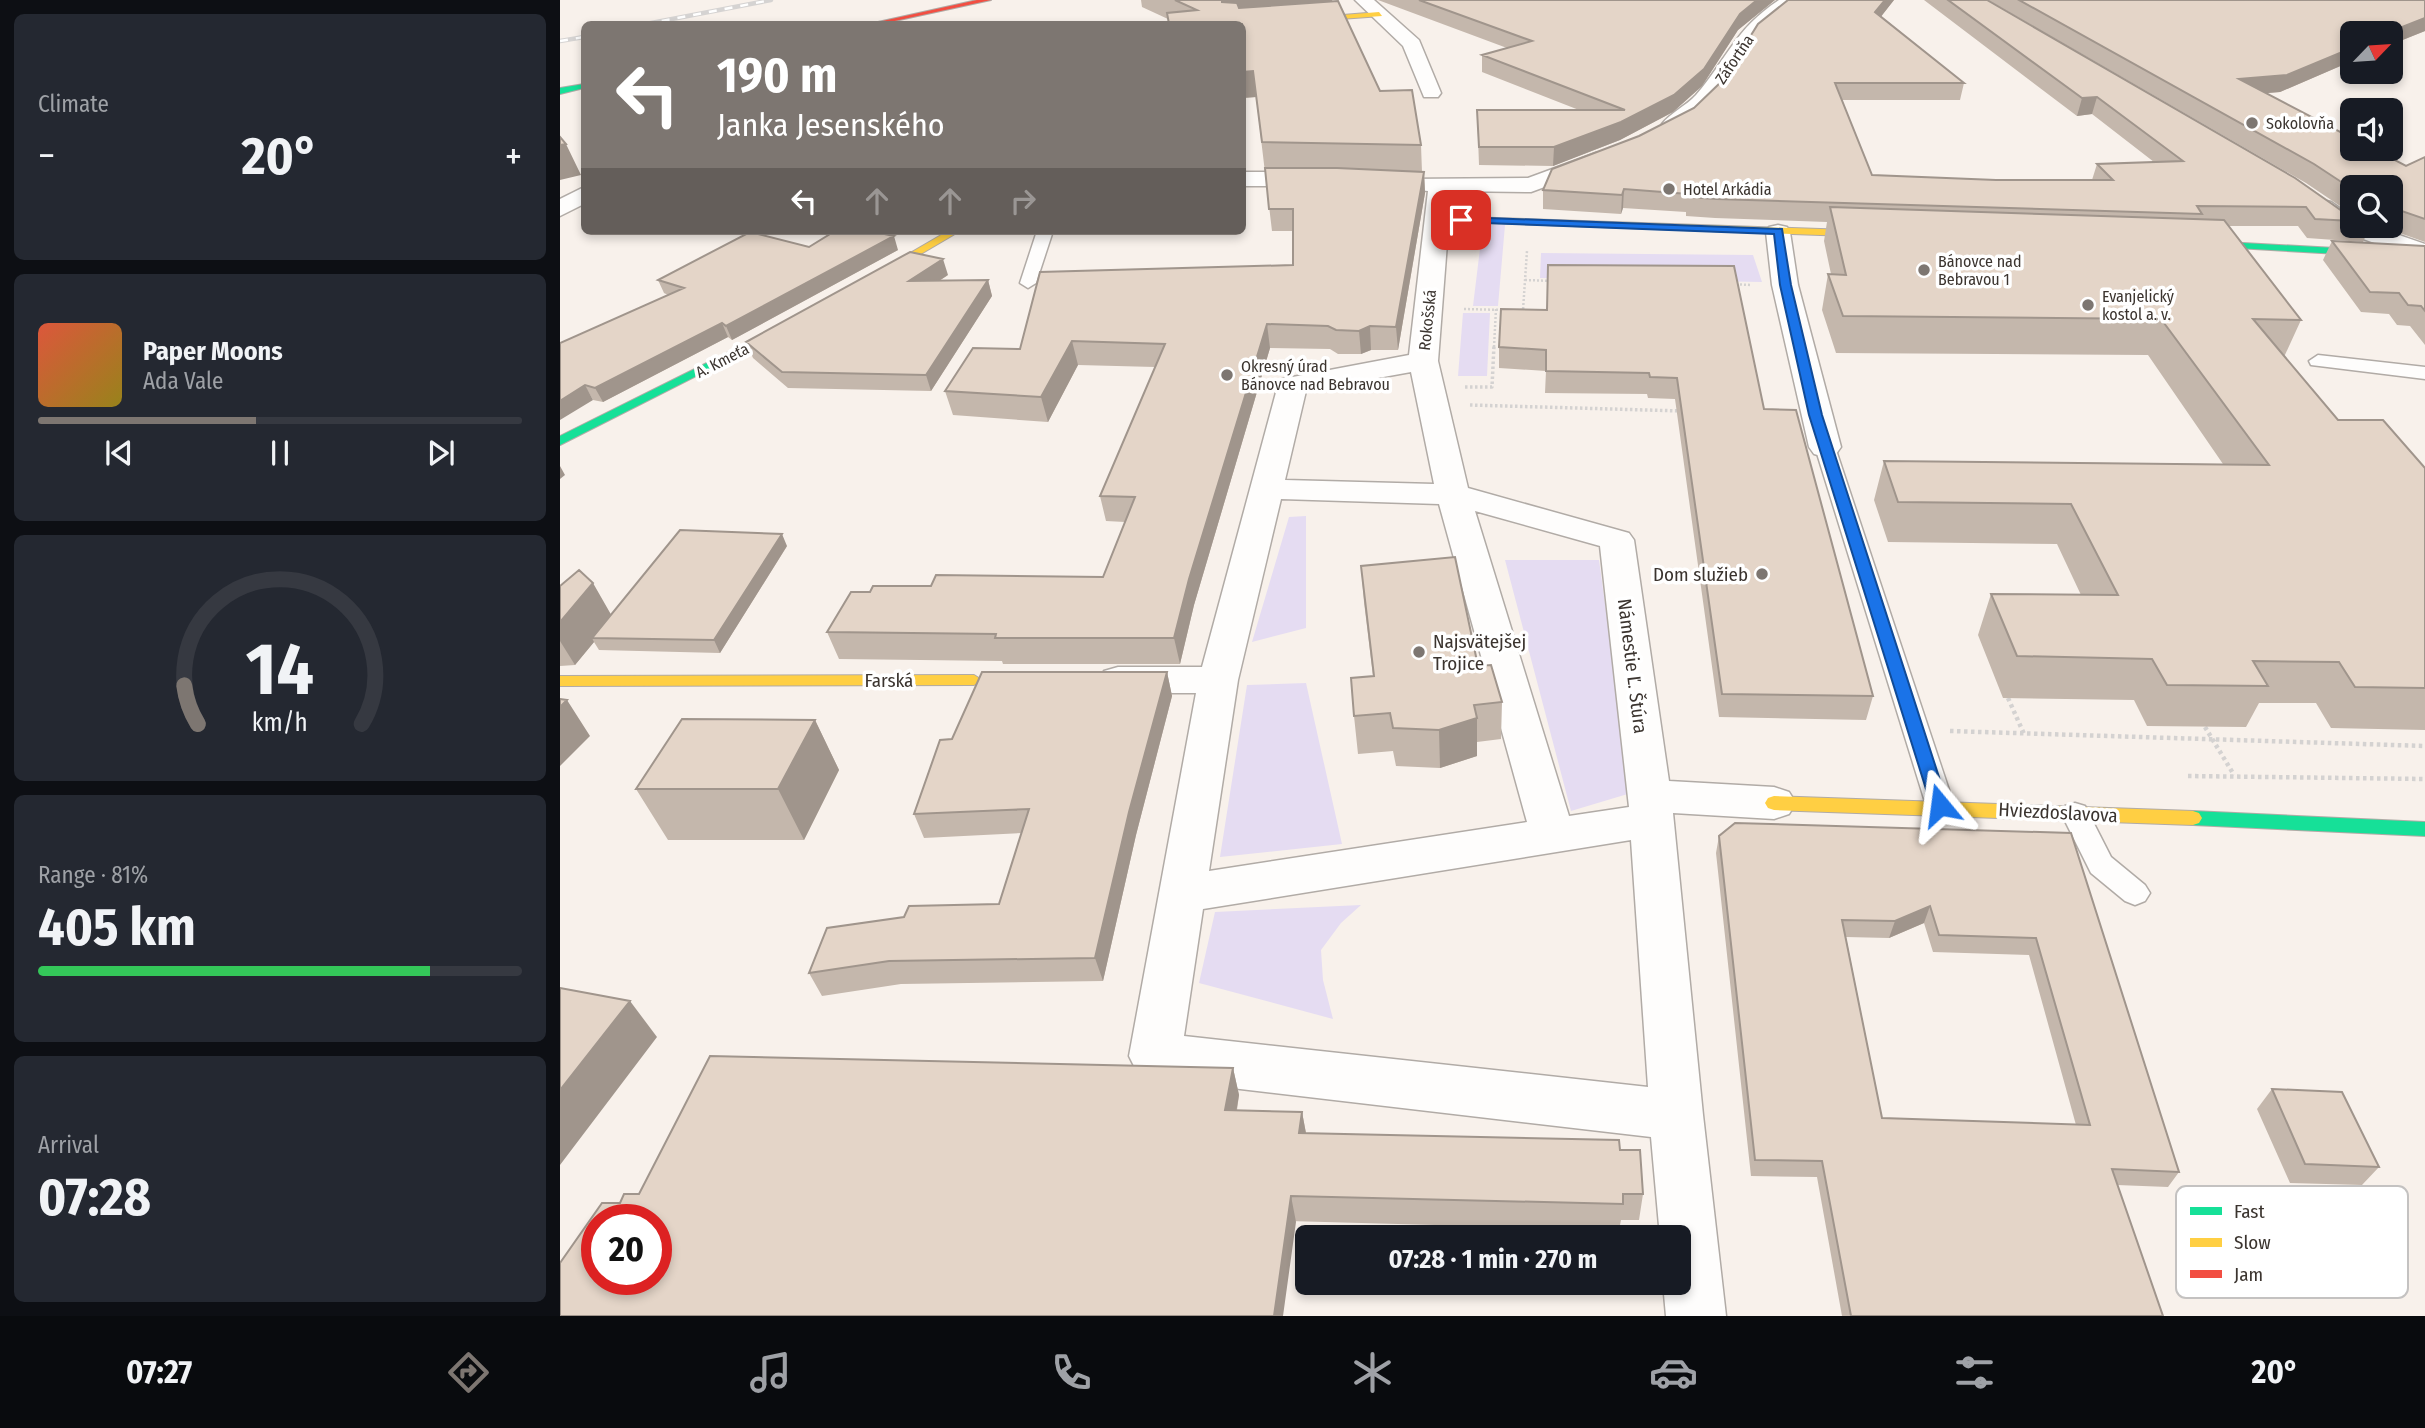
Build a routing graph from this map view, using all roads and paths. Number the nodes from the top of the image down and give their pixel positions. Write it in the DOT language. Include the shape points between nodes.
graph roads {
  1 [pos="987,0"];
  2 [pos="1364,0"];
  3 [pos="1791,0"];
  4 [pos="1379,14"];
  5 [pos="887,21"];
  6 [pos="1246,23"];
  7 [pos="581,87"];
  8 [pos="560,91"];
  9 [pos="1431,93"];
  10 [pos="1650,136"];
  11 [pos="1616,152"];
  12 [pos="1339,179"];
  13 [pos="1246,180"];
  14 [pos="1390,182"];
  15 [pos="1440,185"];
  16 [pos="581,196"];
  17 [pos="2307,197"];
  18 [pos="560,209"];
  19 [pos="1438,219"];
  20 [pos="2340,220"];
  21 [pos="2340,229"];
  22 [pos="1778,232"];
  23 [pos="948,235"];
  24 [pos="1044,235"];
  25 [pos="1900,235"];
  26 [pos="2381,238"];
  27 [pos="2170,243"];
  28 [pos="2309,248"];
  29 [pos="1527,251"];
  30 [pos="2425,255"];
  31 [pos="1525,280"];
  32 [pos="1552,281"];
  33 [pos="1028,283"];
  34 [pos="1730,284"];
  35 [pos="1785,285"];
  36 [pos="851,290"];
  37 [pos="1496,309"];
  38 [pos="1468,310"];
  39 [pos="806,316"];
  40 [pos="1423,361"];
  41 [pos="2318,361"];
  42 [pos="2425,373"];
  43 [pos="1471,387"];
  44 [pos="1433,404"];
  45 [pos="1692,412"];
  46 [pos="560,441"];
  47 [pos="1825,447"];
  48 [pos="1265,489"];
  49 [pos="1453,494"];
  50 [pos="974,680"];
  51 [pos="1014,680"];
  52 [pos="1082,680"];
  53 [pos="1218,680"];
  54 [pos="560,681"];
  55 [pos="2008,698"];
  56 [pos="2205,727"];
  57 [pos="1916,730"];
  58 [pos="2024,734"];
  59 [pos="2213,741"];
  60 [pos="2425,746"];
  61 [pos="2234,775"];
  62 [pos="1774,803"];
  63 [pos="1940,805"];
  64 [pos="1651,808"];
  65 [pos="2075,813"];
  66 [pos="2425,829"];
  67 [pos="1553,835"];
  68 [pos="2136,893"];
  69 [pos="1181,894"];
  70 [pos="1676,1115"];
  71 [pos="1696,1314"];
  1 -- 5 [label="street"];
  2 -- 4 [label="street"];
  3 -- 10 [label="street, Záfortňa" via="1747,35 1712,92 1682,119"];
  4 -- 6 [label="street"];
  4 -- 9 [label="street" via="1412,44"];
  7 -- 8 [label="street"];
  11 -- 15 [label="street" via="1531,185"];
  12 -- 13 [label="street"];
  14 -- 15 [label="street"];
  15 -- 19 [label="street, Rokošská"];
  16 -- 18 [label="street"];
  17 -- 20 [label="street"];
  19 -- 22 [label="street"];
  19 -- 40 [label="street, Rokošská"];
  21 -- 28 [label="street"];
  22 -- 25 [label="street"];
  22 -- 35 [label="street"];
  23 -- 36 [label="street"];
  24 -- 33 [label="lane"];
  26 -- 30 [label="street"];
  27 -- 28 [label="street"];
  28 -- 30 [label="street"];
  29 -- 31 [label="path"];
  31 -- 32 [label="path"];
  31 -- 37 [label="path" via="1523,310"];
  34 -- 35 [label="path"];
  35 -- 47 [label="street"];
  37 -- 38 [label="path"];
  37 -- 43 [label="path" via="1492,387"];
  39 -- 46 [label="street, A. Kmeťa"];
  40 -- 44 [label="street, Rokošská"];
  40 -- 48 [label="street" via="1293,385"];
  41 -- 42 [label="lane"];
  44 -- 45 [label="path"];
  44 -- 49 [label="street, Rokošská"];
  47 -- 57 [label="lane"];
  48 -- 49 [label="street"];
  48 -- 53 [label="street"];
  49 -- 64 [label="street, Námestie Ľ. Štúra" via="1617,540"];
  49 -- 67 [label="street"];
  50 -- 51 [label="street, Farská"];
  50 -- 54 [label="street, Farská"];
  52 -- 53 [label="street"];
  53 -- 69 [label="street"];
  55 -- 58 [label="path"];
  56 -- 59 [label="path"];
  57 -- 58 [label="path"];
  57 -- 63 [label="lane"];
  58 -- 59 [label="path"];
  59 -- 60 [label="path"];
  59 -- 61 [label="path"];
  62 -- 63 [label="street, Hviezdoslavova"];
  62 -- 64 [label="street, Hviezdoslavova"];
  63 -- 65 [label="street, Hviezdoslavova"];
  64 -- 67 [label="street, Hviezdoslavova"];
  64 -- 70 [label="street, Námestie Ľ. Štúra"];
  65 -- 66 [label="street, Hviezdoslavova"];
  65 -- 68 [label="lane" via="2101,865"];
  67 -- 69 [label="street, Hviezdoslavova"];
  69 -- 70 [label="street" via="1155,1056"];
  70 -- 71 [label="street, Námestie Ľ. Štúra"];
}
